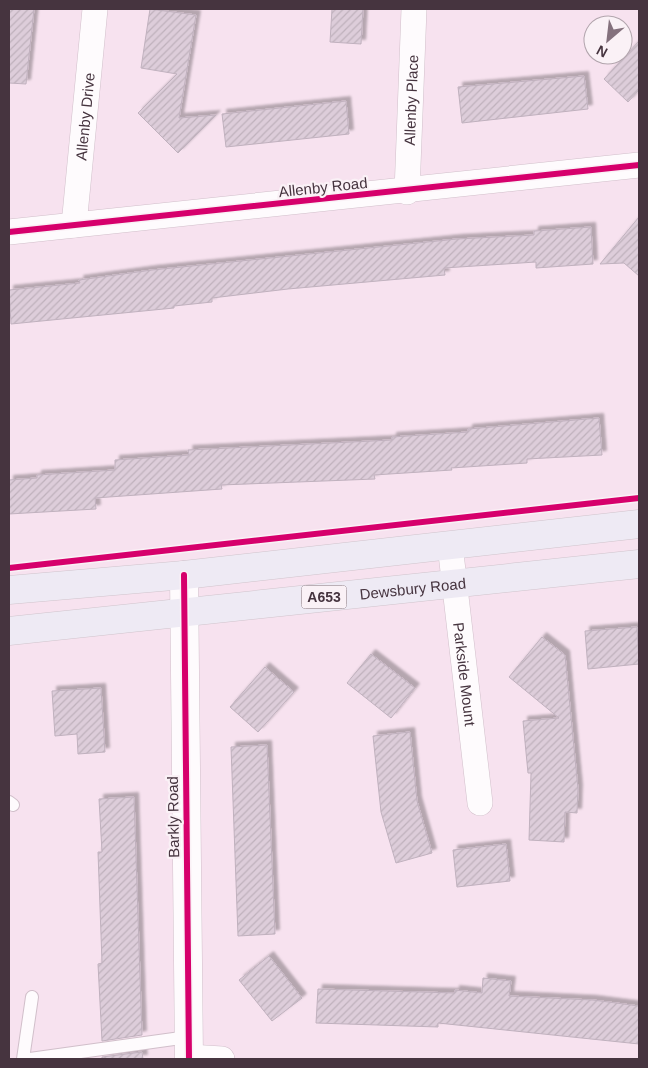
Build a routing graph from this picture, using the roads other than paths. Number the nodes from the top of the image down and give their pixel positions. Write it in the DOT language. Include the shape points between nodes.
graph roads {
  1 [pos="95,9"];
  2 [pos="414,9"];
  3 [pos="639,165"];
  4 [pos="407,192"];
  5 [pos="74,225"];
  6 [pos="9,232"];
  7 [pos="639,524"];
  8 [pos="450,545"];
  9 [pos="639,564"];
  10 [pos="184,575"];
  11 [pos="454,583"];
  12 [pos="9,590"];
  13 [pos="184,612"];
  14 [pos="9,631"];
  15 [pos="480,803"];
  16 [pos="32,997"];
  17 [pos="189,1051"];
  18 [pos="23,1059"];
  19 [pos="30,1059"];
  20 [pos="222,1059"];
  1 -- 5 [label="street, Allenby Drive"];
  2 -- 4 [label="street, Allenby Place"];
  3 -- 4 [label="street, Allenby Road"];
  4 -- 5 [label="street, Allenby Road"];
  5 -- 6 [label="street, Allenby Road"];
  7 -- 8 [label="main road"];
  8 -- 10 [label="main road"];
  8 -- 11 [label="street, Parkside Mount"];
  9 -- 11 [label="main road, Dewsbury Road / A653"];
  10 -- 12 [label="main road"];
  10 -- 13 [label="street, Barkly Road"];
  11 -- 13 [label="main road, Dewsbury Road / A653"];
  11 -- 15 [label="street, Parkside Mount"];
  13 -- 14 [label="main road, Dewsbury Road / A653"];
  13 -- 17 [label="street, Barkly Road"];
  16 -- 18 [label="lane"];
  17 -- 19 [label="lane"];
  17 -- 20 [label="street"];
}
